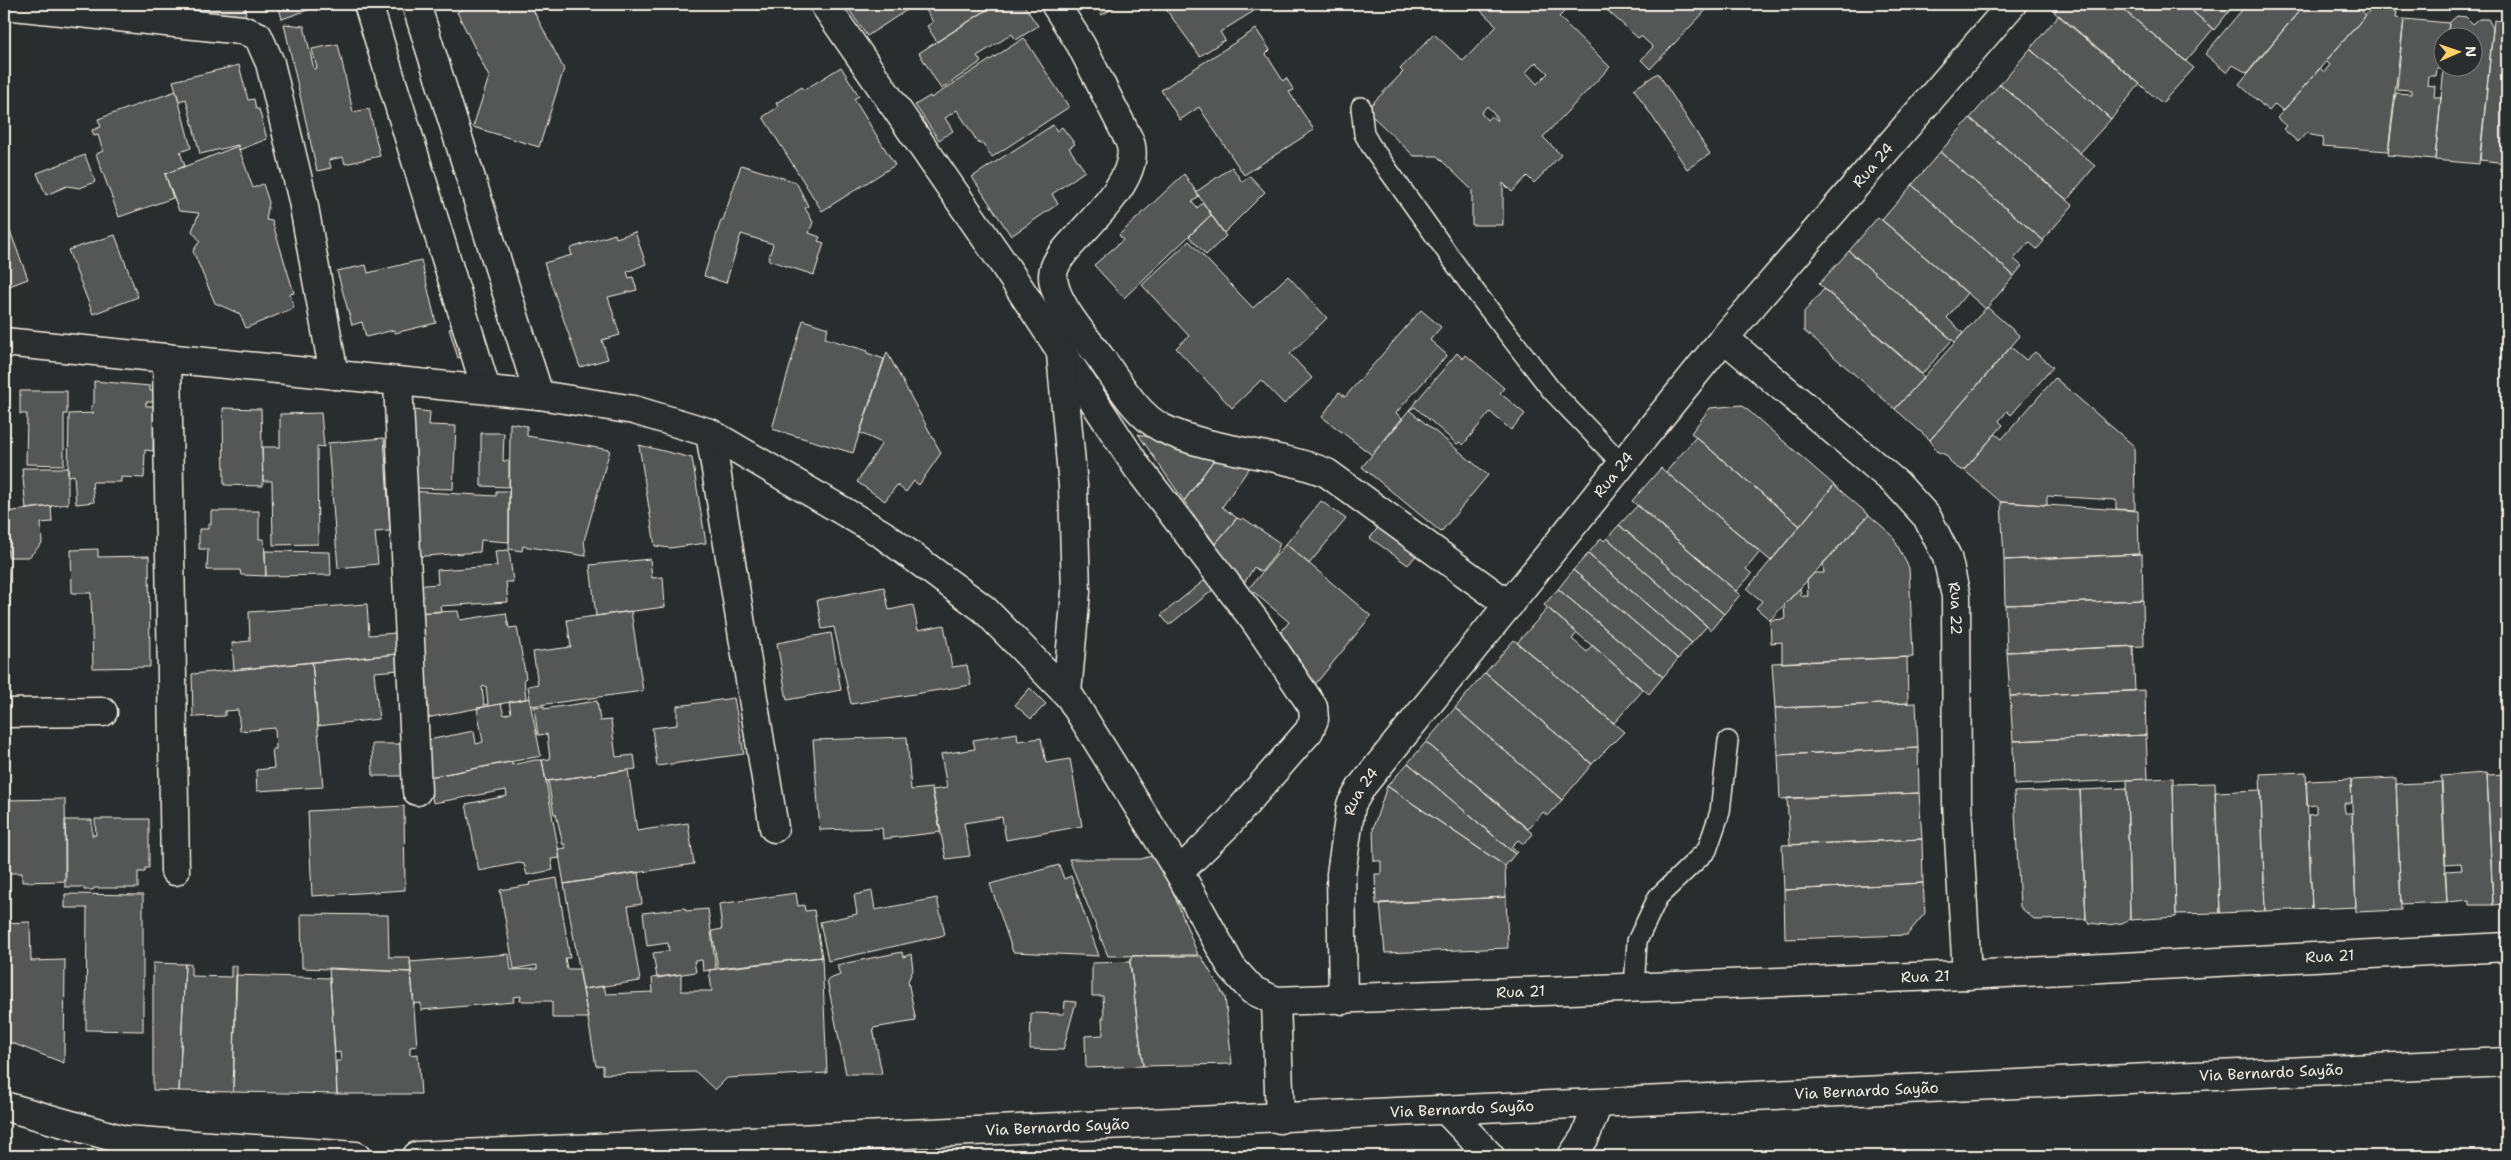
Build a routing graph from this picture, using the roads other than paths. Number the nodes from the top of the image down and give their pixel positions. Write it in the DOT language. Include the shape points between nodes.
graph roads {
  1 [pos="368,4"];
  2 [pos="416,4"];
  3 [pos="824,4"];
  4 [pos="1055,4"];
  5 [pos="2012,4"];
  6 [pos="4,5"];
  7 [pos="1361,107"];
  8 [pos="1724,338"];
  9 [pos="4,342"];
  10 [pos="1060,350"];
  11 [pos="167,358"];
  12 [pos="334,375"];
  13 [pos="398,382"];
  14 [pos="486,390"];
  15 [pos="539,395"];
  16 [pos="710,433"];
  17 [pos="1622,464"];
  18 [pos="1508,605"];
  19 [pos="1067,693"];
  20 [pos="104,712"];
  21 [pos="4,713"];
  22 [pos="1728,741"];
  23 [pos="418,790"];
  24 [pos="774,828"];
  25 [pos="175,871"];
  26 [pos="1179,872"];
  27 [pos="2507,947"];
  28 [pos="1967,975"];
  29 [pos="1634,988"];
  30 [pos="1343,1000"];
  31 [pos="1276,1001"];
  32 [pos="2507,1062"];
  33 [pos="1598,1104"];
  34 [pos="4,1106"];
  35 [pos="1446,1110"];
  36 [pos="1280,1119"];
  37 [pos="356,1156"];
  38 [pos="417,1156"];
  39 [pos="1490,1156"];
  40 [pos="1572,1156"];
  1 -- 14 [label="street"];
  2 -- 15 [label="street"];
  3 -- 10 [label="street" via="1006,266"];
  4 -- 18 [label="street" via="1082,45 1125,132 1131,146 1131,161 1124,182 1059,258 1053,275 1059,297 1076,324 1141,413 1162,428 1195,440 1295,462 1327,473"];
  5 -- 8 [label="street, Rua 24"];
  6 -- 12 [label="street" via="242,30 258,36 270,63 302,201"];
  7 -- 17 [label="lane" via="1364,134 1371,146 1471,286 1552,391"];
  8 -- 17 [label="street, Rua 24"];
  8 -- 28 [label="street, Rua 22" via="1898,484 1927,517 1947,557 1956,596 1957,803"];
  9 -- 11 [label="street"];
  10 -- 19 [label="street" via="1073,486 1076,592"];
  10 -- 26 [label="street" via="1138,466 1255,621 1313,707 1314,719 1308,731 1227,825"];
  11 -- 12 [label="street"];
  11 -- 25 [label="street"];
  12 -- 13 [label="street"];
  13 -- 14 [label="street"];
  13 -- 23 [label="street"];
  14 -- 15 [label="street"];
  15 -- 16 [label="street" via="634,410"];
  16 -- 19 [label="street" via="890,540 984,609"];
  16 -- 24 [label="street"];
  17 -- 18 [label="street, Rua 24"];
  18 -- 30 [label="street, Rua 24" via="1350,804 1341,874"];
  19 -- 26 [label="street"];
  20 -- 21 [label="street"];
  22 -- 29 [label="lane" via="1720,812 1707,850 1658,897 1637,941"];
  26 -- 31 [label="street" via="1232,968 1252,990"];
  27 -- 28 [label="street, Rua 21"];
  28 -- 29 [label="street, Rua 21"];
  29 -- 30 [label="street, Rua 21"];
  30 -- 31 [label="street, Rua 21"];
  31 -- 36 [label="street"];
  32 -- 33 [label="street, Via Bernardo Sayão"];
  33 -- 35 [label="street, Via Bernardo Sayão"];
  33 -- 40 [label="street" via="1585,1137"];
  34 -- 37 [label="street" via="124,1140"];
  35 -- 36 [label="street, Via Bernardo Sayão"];
  35 -- 39 [label="street"];
  36 -- 38 [label="street, Via Bernardo Sayão"];
}
